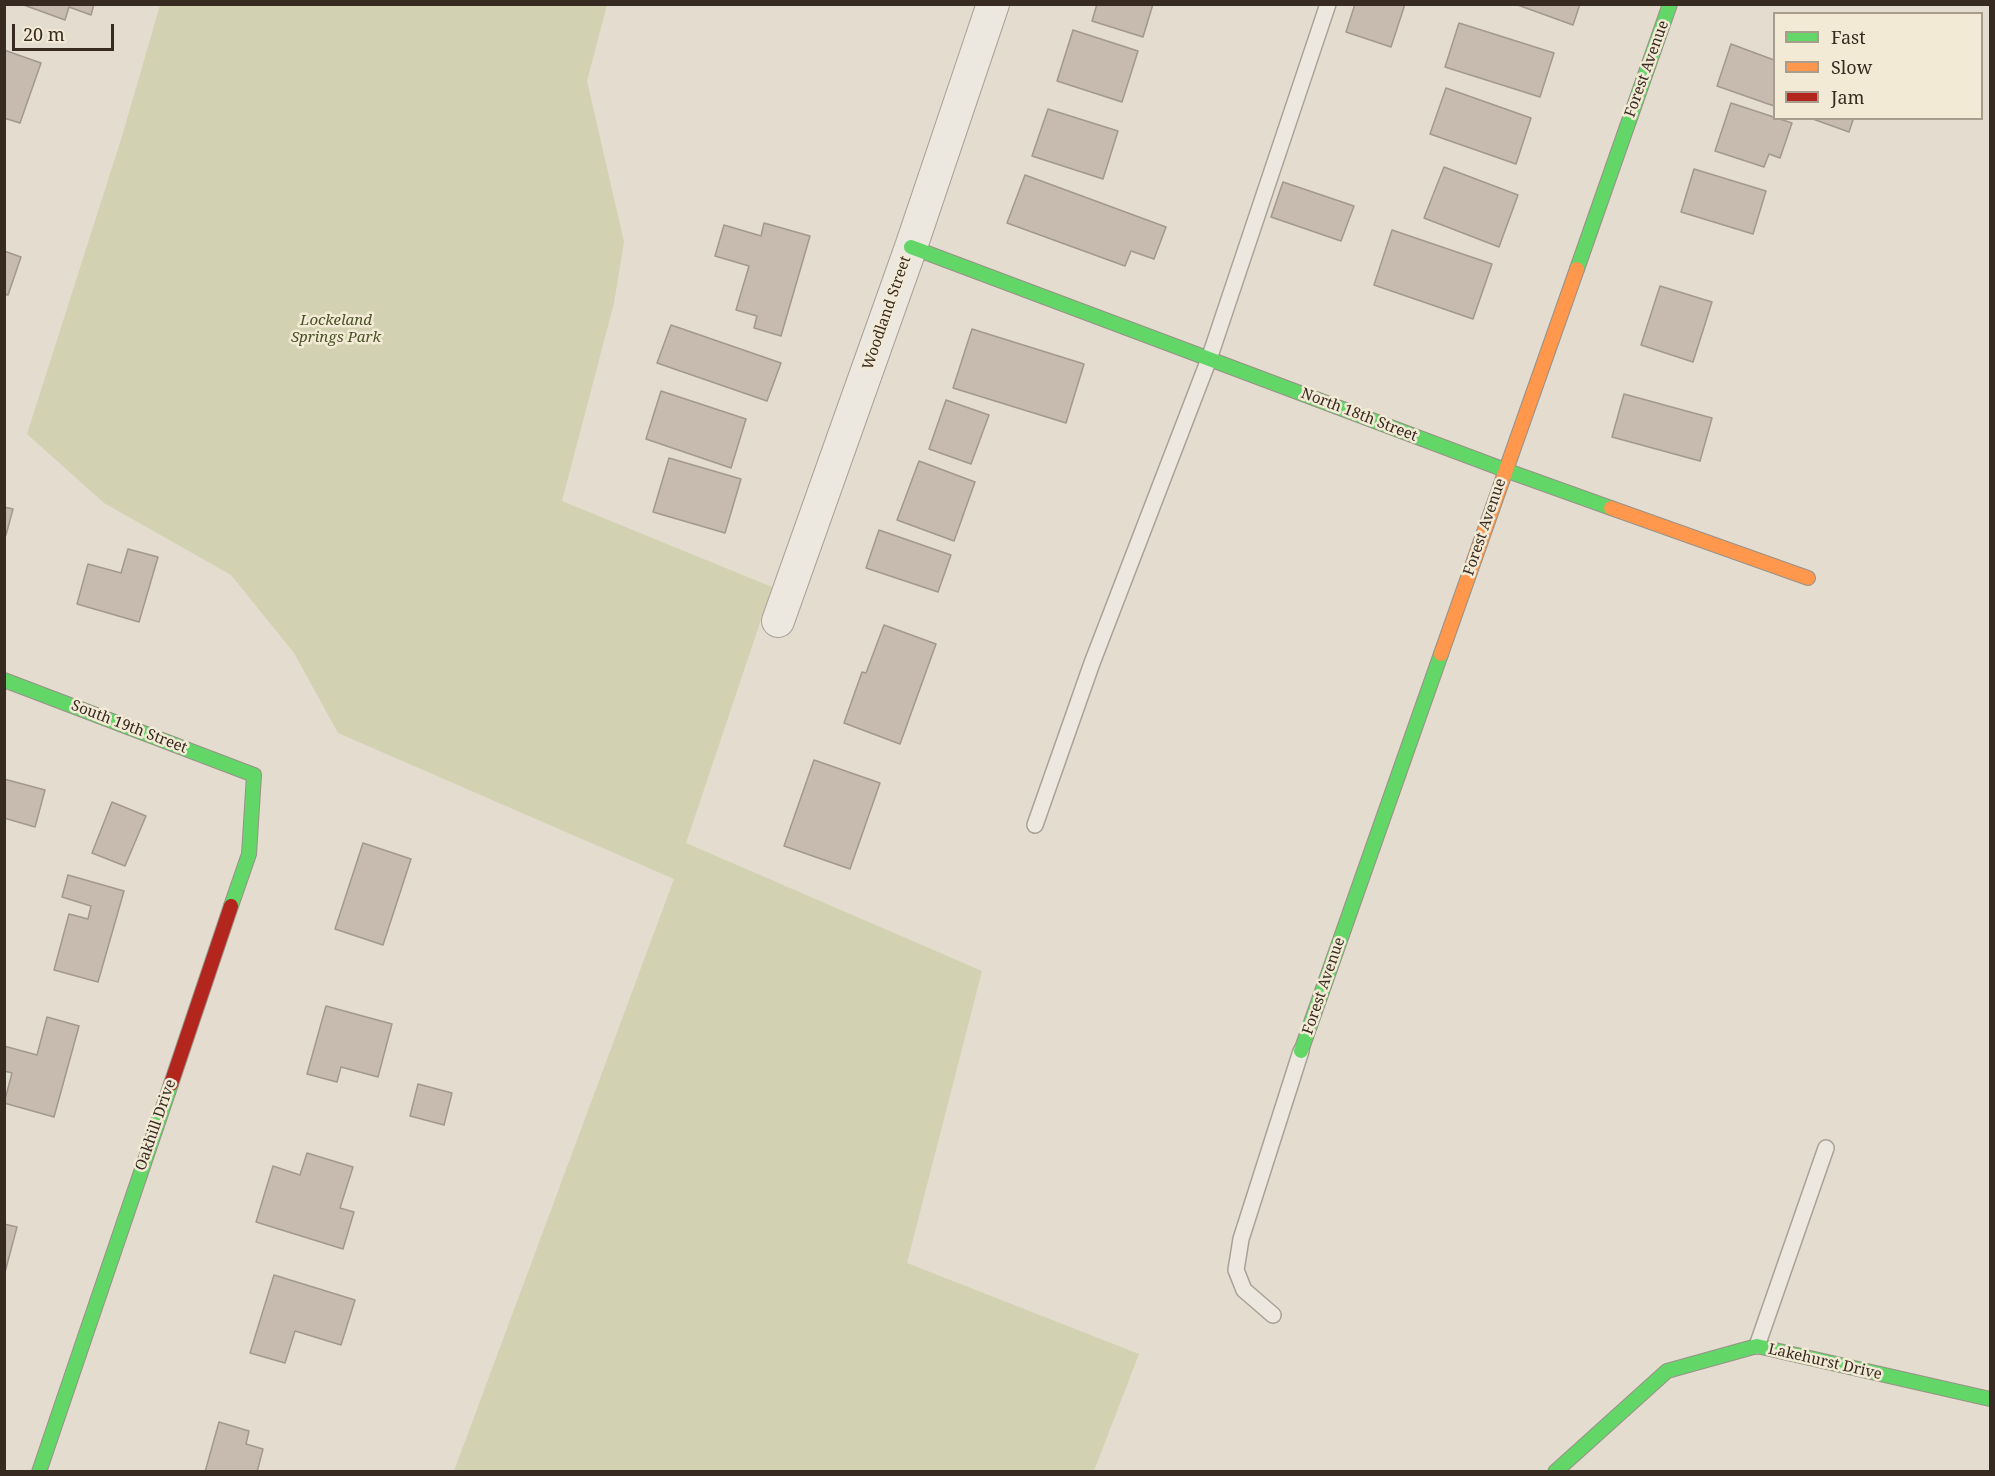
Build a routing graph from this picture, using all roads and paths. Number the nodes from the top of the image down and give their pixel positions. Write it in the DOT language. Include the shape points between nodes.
graph roads {
  1 [pos="993,4"];
  2 [pos="1328,4"];
  3 [pos="1670,4"];
  4 [pos="911,246"];
  5 [pos="1209,359"];
  6 [pos="1505,470"];
  7 [pos="1808,578"];
  8 [pos="778,621"];
  9 [pos="4,680"];
  10 [pos="254,775"];
  11 [pos="1035,825"];
  12 [pos="1301,1051"];
  13 [pos="1826,1148"];
  14 [pos="1273,1315"];
  15 [pos="1757,1346"];
  16 [pos="1990,1399"];
  17 [pos="39,1472"];
  18 [pos="1555,1472"];
  1 -- 4 [label="street, Woodland Street"];
  2 -- 5 [label="lane"];
  3 -- 6 [label="street, Forest Avenue"];
  4 -- 5 [label="street, North 18th Street"];
  4 -- 8 [label="street, Woodland Street"];
  5 -- 6 [label="street, North 18th Street"];
  5 -- 11 [label="lane" via="1092,663"];
  6 -- 7 [label="street, North 18th Street"];
  6 -- 12 [label="street, Forest Avenue"];
  9 -- 10 [label="street, South 19th Street"];
  10 -- 17 [label="street, Oakhill Drive" via="249,854"];
  12 -- 14 [label="lane" via="1241,1239 1236,1270 1245,1290"];
  13 -- 15 [label="lane"];
  15 -- 16 [label="street, Lakehurst Drive"];
  15 -- 18 [label="street, Lakehurst Drive" via="1667,1371"];
}
